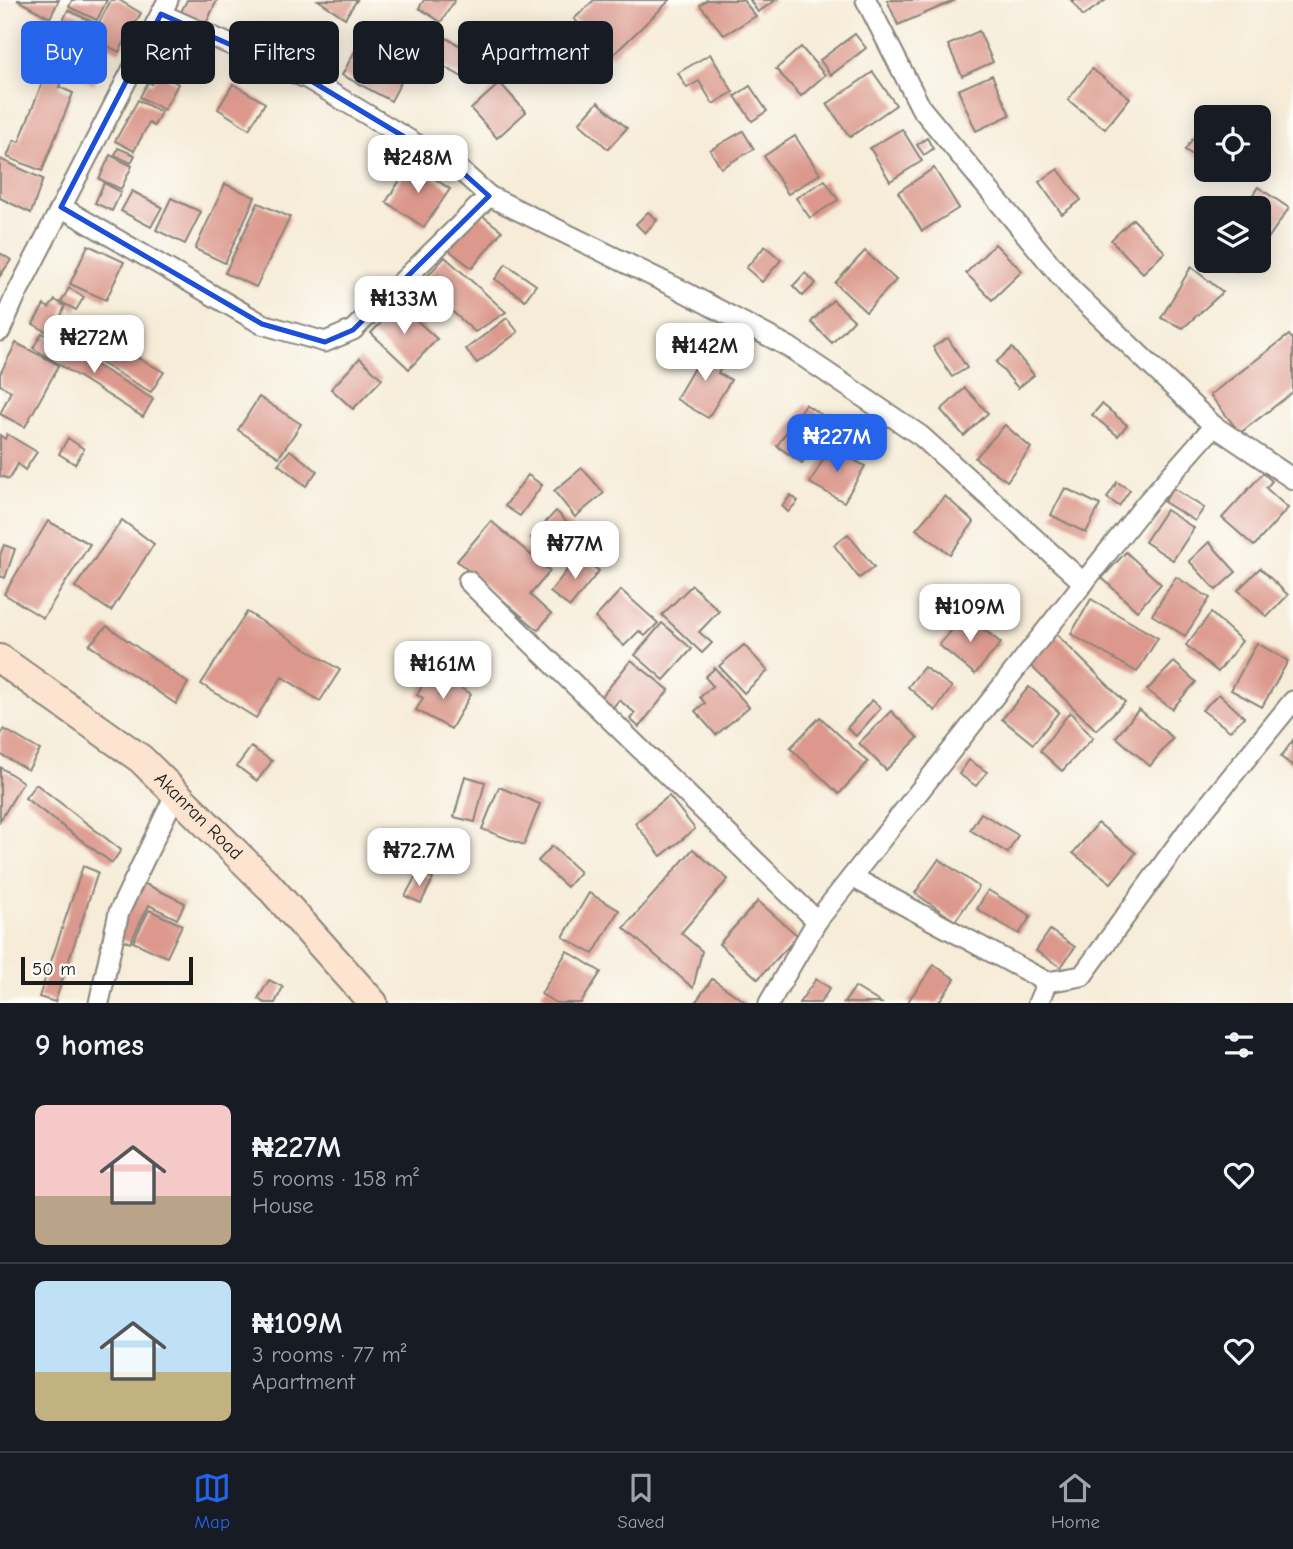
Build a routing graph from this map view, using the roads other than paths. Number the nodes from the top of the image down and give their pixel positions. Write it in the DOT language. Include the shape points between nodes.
graph roads {
  1 [pos="866,0"];
  2 [pos="164,7"];
  3 [pos="489,196"];
  4 [pos="61,207"];
  5 [pos="7,293"];
  6 [pos="0,331"];
  7 [pos="1214,426"];
  8 [pos="1293,480"];
  9 [pos="468,581"];
  10 [pos="1084,583"];
  11 [pos="0,659"];
  12 [pos="1293,701"];
  13 [pos="176,793"];
  14 [pos="852,877"];
  15 [pos="817,921"];
  16 [pos="1047,982"];
  17 [pos="99,1003"];
  18 [pos="373,1003"];
  19 [pos="769,1003"];
  20 [pos="1038,1003"];
  1 -- 7 [label="street" via="921,108 1071,289"];
  2 -- 3 [label="street" via="308,79 461,171"];
  2 -- 4 [label="street"];
  3 -- 4 [label="street" via="353,330 325,342 262,324"];
  3 -- 10 [label="street" via="789,347 920,436"];
  4 -- 5 [label="street"];
  5 -- 6 [label="street"];
  7 -- 8 [label="street"];
  7 -- 10 [label="street"];
  9 -- 15 [label="street"];
  10 -- 14 [label="street"];
  11 -- 13 [label="main road, Akanran Road" via="141,759"];
  12 -- 16 [label="street" via="1188,831 1082,976"];
  13 -- 17 [label="street" via="119,912"];
  13 -- 18 [label="main road, Akanran Road" via="268,885"];
  14 -- 15 [label="street"];
  14 -- 16 [label="street"];
  15 -- 19 [label="street"];
  16 -- 20 [label="street"];
}
